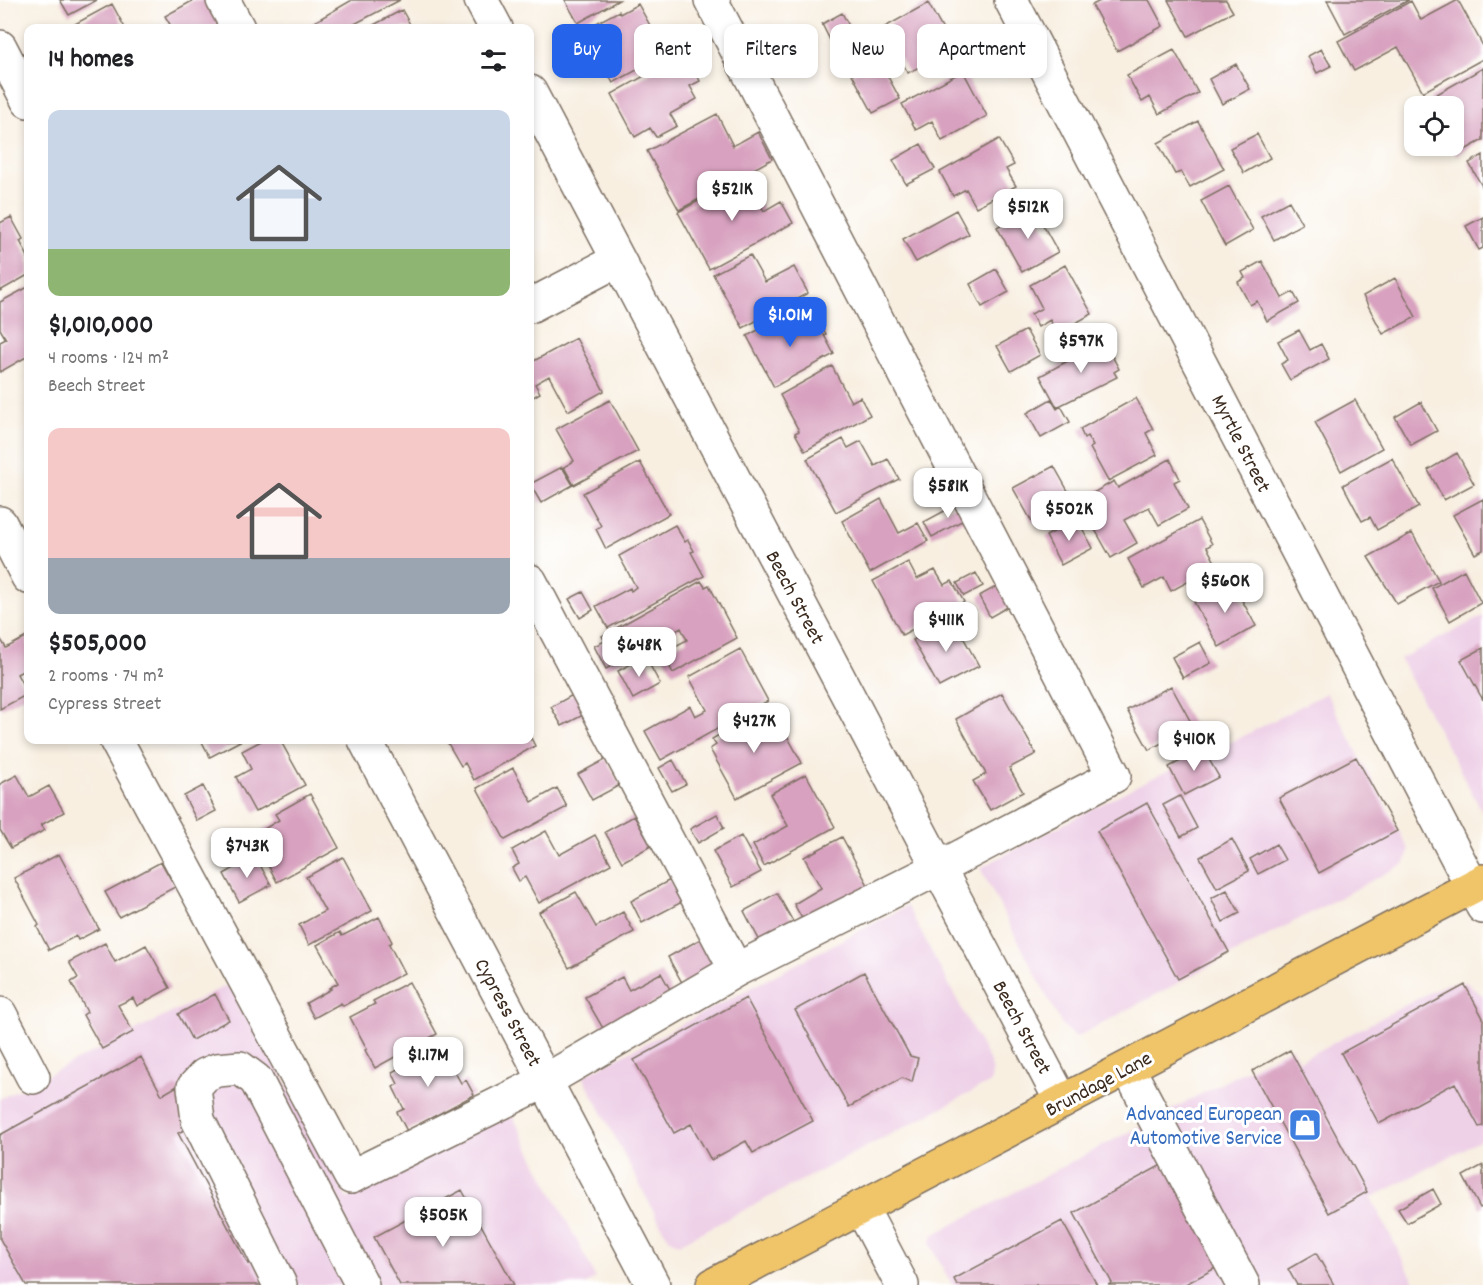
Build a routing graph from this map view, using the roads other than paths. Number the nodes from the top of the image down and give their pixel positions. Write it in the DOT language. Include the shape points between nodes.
graph roads {
  1 [pos="223,0"];
  2 [pos="481,0"];
  3 [pos="711,0"];
  4 [pos="1011,0"];
  5 [pos="236,24"];
  6 [pos="494,24"];
  7 [pos="0,47"];
  8 [pos="24,93"];
  9 [pos="534,100"];
  10 [pos="618,260"];
  11 [pos="534,304"];
  12 [pos="0,523"];
  13 [pos="20,574"];
  14 [pos="534,589"];
  15 [pos="118,744"];
  16 [pos="367,744"];
  17 [pos="939,868"];
  18 [pos="1479,892"];
  19 [pos="736,970"];
  20 [pos="0,1014"];
  21 [pos="1128,1068"];
  22 [pos="33,1077"];
  23 [pos="545,1082"];
  24 [pos="1062,1102"];
  25 [pos="861,1207"];
  26 [pos="280,1285"];
  27 [pos="362,1285"];
  28 [pos="653,1285"];
  29 [pos="712,1285"];
  30 [pos="902,1285"];
  31 [pos="1243,1285"];
  1 -- 5 [label="street"];
  2 -- 6 [label="street"];
  3 -- 17 [label="street" via="1114,776"];
  4 -- 18 [label="street, Myrtle Street"];
  7 -- 8 [label="street"];
  9 -- 10 [label="street, Beech Street"];
  10 -- 11 [label="street"];
  10 -- 17 [label="street, Beech Street"];
  12 -- 13 [label="street"];
  14 -- 19 [label="street"];
  15 -- 23 [label="street" via="351,1177"];
  16 -- 23 [label="street, Cypress Street"];
  17 -- 19 [label="street"];
  17 -- 24 [label="street, Beech Street"];
  18 -- 21 [label="main road, Brundage Lane"];
  19 -- 23 [label="street"];
  20 -- 22 [label="street"];
  21 -- 24 [label="main road, Brundage Lane"];
  21 -- 31 [label="street"];
  23 -- 28 [label="street, Cypress Street"];
  24 -- 25 [label="main road, Brundage Lane"];
  25 -- 29 [label="main road, Brundage Lane"];
  25 -- 30 [label="street"];
  26 -- 27 [label="street" via="198,1120 194,1087 205,1075 217,1070 240,1068 256,1080"];
}
